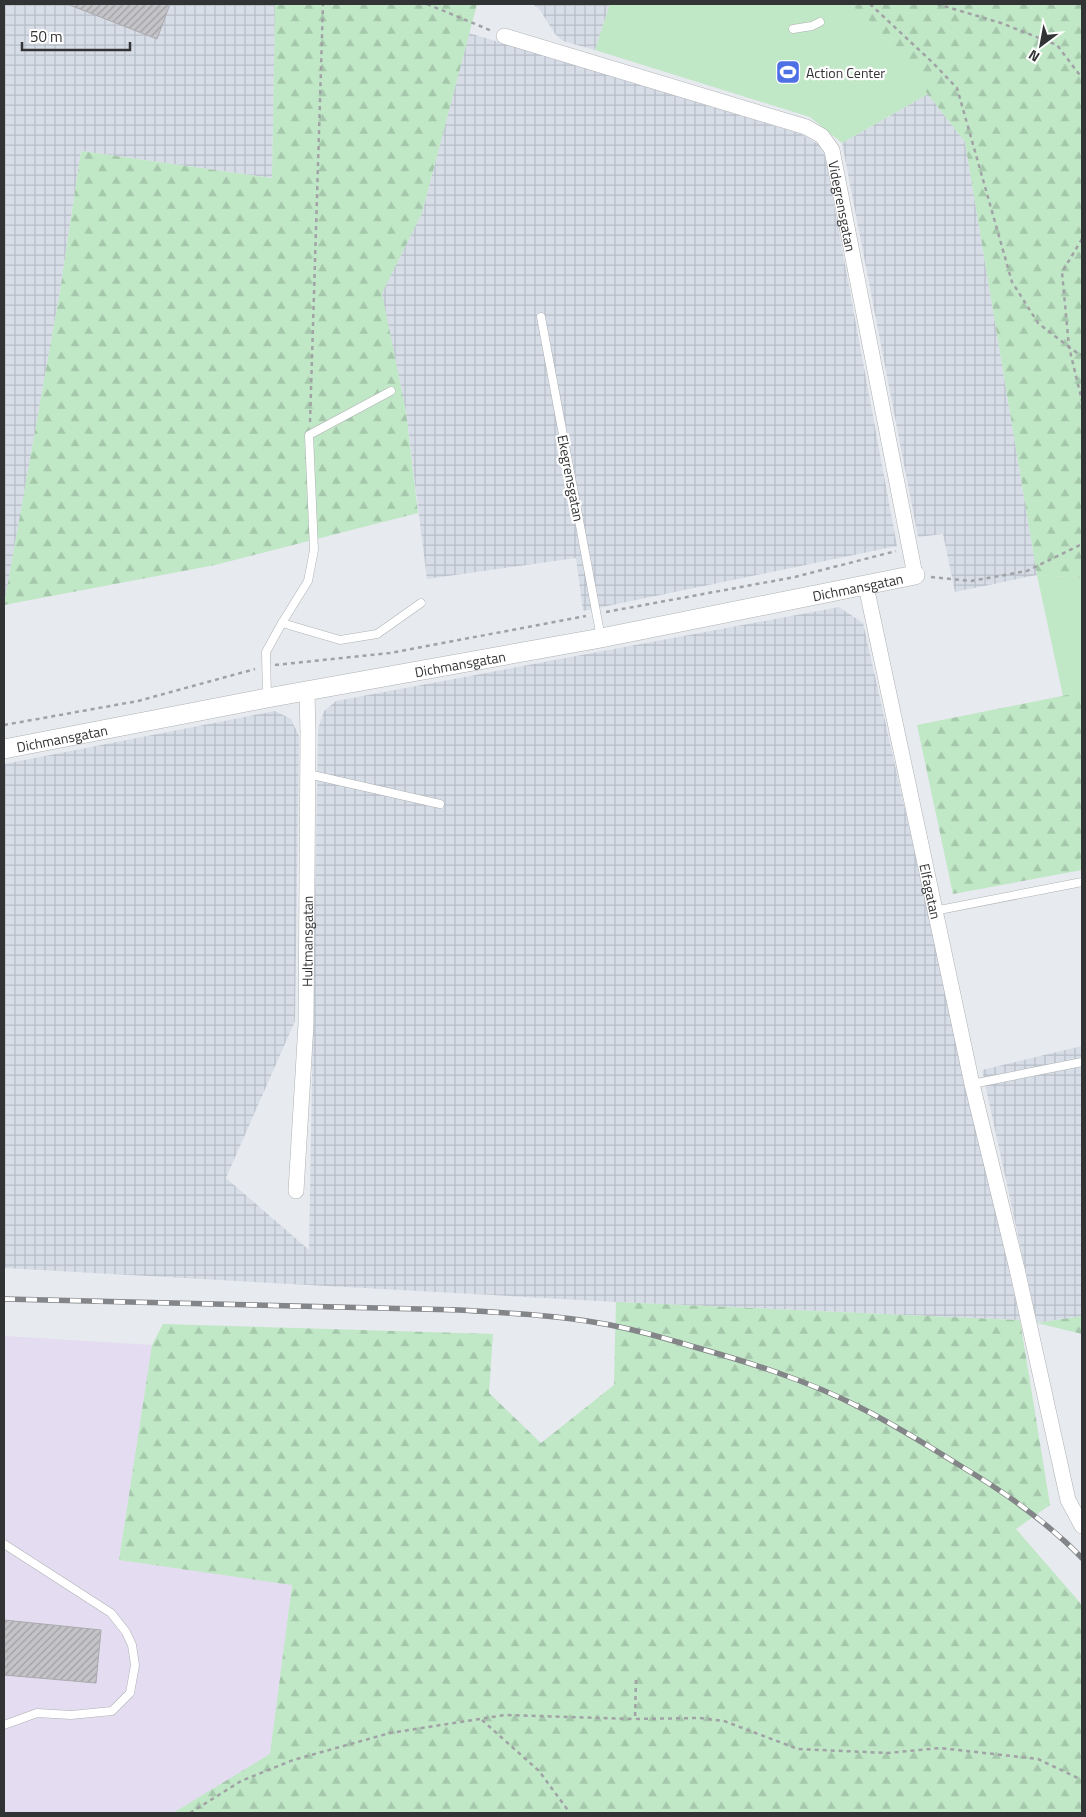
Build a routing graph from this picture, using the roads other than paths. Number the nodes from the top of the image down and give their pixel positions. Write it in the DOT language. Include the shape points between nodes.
graph roads {
  1 [pos="820,22"];
  2 [pos="794,29"];
  3 [pos="504,36"];
  4 [pos="541,317"];
  5 [pos="391,390"];
  6 [pos="915,575"];
  7 [pos="866,586"];
  8 [pos="421,603"];
  9 [pos="282,623"];
  10 [pos="601,638"];
  11 [pos="307,692"];
  12 [pos="267,698"];
  13 [pos="4,749"];
  14 [pos="308,774"];
  15 [pos="440,804"];
  16 [pos="1082,882"];
  17 [pos="934,911"];
  18 [pos="1082,1062"];
  19 [pos="972,1084"];
  20 [pos="296,1191"];
  21 [pos="1082,1526"];
  22 [pos="4,1544"];
  23 [pos="4,1725"];
  1 -- 2 [label="lane"];
  3 -- 6 [label="street, Videgrensgatan" via="806,127 822,136 832,150"];
  4 -- 10 [label="lane, Ekegrensgatan"];
  5 -- 9 [label="lane" via="309,435 314,550 308,581"];
  6 -- 7 [label="street, Dichmansgatan"];
  7 -- 10 [label="street, Dichmansgatan"];
  7 -- 17 [label="street, Elfagatan"];
  8 -- 9 [label="lane" via="377,634 340,640"];
  9 -- 12 [label="lane" via="266,652"];
  10 -- 11 [label="street, Dichmansgatan"];
  11 -- 12 [label="street, Dichmansgatan"];
  11 -- 14 [label="street, Hultmansgatan"];
  12 -- 13 [label="street, Dichmansgatan"];
  14 -- 15 [label="lane"];
  14 -- 20 [label="street, Hultmansgatan" via="306,1024"];
  16 -- 17 [label="lane"];
  17 -- 19 [label="street, Elfagatan"];
  18 -- 19 [label="lane"];
  19 -- 21 [label="street, Elfagatan" via="1068,1500"];
  22 -- 23 [label="lane" via="111,1614 126,1632 135,1664 130,1693 112,1710 71,1715 37,1713"];
}
